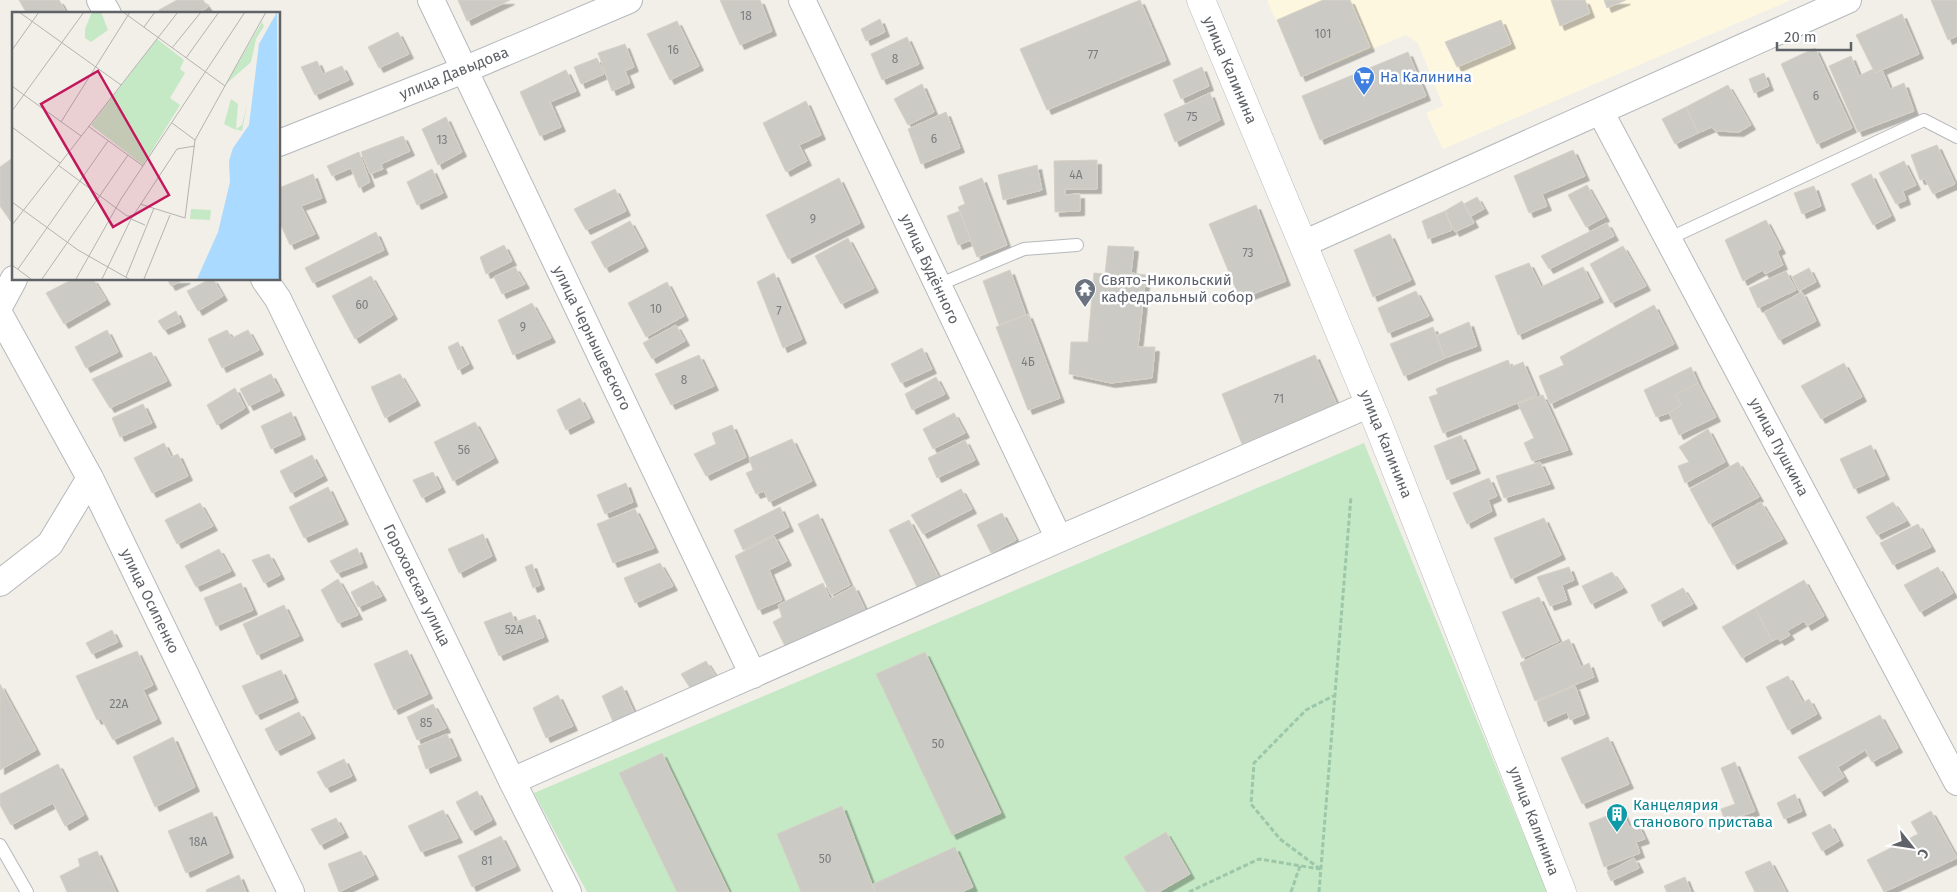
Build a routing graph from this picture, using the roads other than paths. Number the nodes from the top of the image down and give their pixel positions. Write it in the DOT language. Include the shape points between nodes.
graph roads {
  1 [pos="100,0"];
  2 [pos="431,0"];
  3 [pos="629,0"];
  4 [pos="802,0"];
  5 [pos="1201,0"];
  6 [pos="1848,0"];
  7 [pos="107,12"];
  8 [pos="464,70"];
  9 [pos="1600,111"];
  10 [pos="1957,137"];
  11 [pos="280,143"];
  12 [pos="1668,239"];
  13 [pos="1303,244"];
  14 [pos="1077,245"];
  15 [pos="13,280"];
  16 [pos="265,280"];
  17 [pos="938,285"];
  18 [pos="0,305"];
  19 [pos="0,315"];
  20 [pos="1370,404"];
  21 [pos="90,478"];
  22 [pos="1058,539"];
  23 [pos="0,583"];
  24 [pos="753,675"];
  25 [pos="512,780"];
  26 [pos="1957,782"];
  27 [pos="0,845"];
  28 [pos="28,892"];
  29 [pos="291,892"];
  30 [pos="568,892"];
  31 [pos="1562,892"];
  1 -- 7 [label="street"];
  2 -- 8 [label="street, улица Чернышевского"];
  3 -- 8 [label="street, улица Давыдова"];
  4 -- 17 [label="street, улица Будённого"];
  5 -- 13 [label="street, улица Калинина"];
  6 -- 9 [label="street"];
  8 -- 11 [label="street, улица Давыдова"];
  8 -- 24 [label="street, улица Чернышевского"];
  9 -- 12 [label="street, улица Пушкина"];
  9 -- 13 [label="street"];
  10 -- 12 [label="lane" via="1924,120"];
  12 -- 26 [label="street, улица Пушкина"];
  13 -- 20 [label="street, улица Калинина"];
  14 -- 17 [label="lane" via="1024,249"];
  15 -- 18 [label="street"];
  16 -- 25 [label="street, Гороховская улица" via="278,299"];
  17 -- 22 [label="street, улица Будённого"];
  19 -- 21 [label="street, улица Осипенко"];
  20 -- 22 [label="street"];
  20 -- 31 [label="street, улица Калинина"];
  21 -- 23 [label="street" via="50,544"];
  21 -- 29 [label="street, улица Осипенко"];
  22 -- 24 [label="street"];
  24 -- 25 [label="street"];
  25 -- 30 [label="street, Гороховская улица"];
  27 -- 28 [label="lane"];
}
